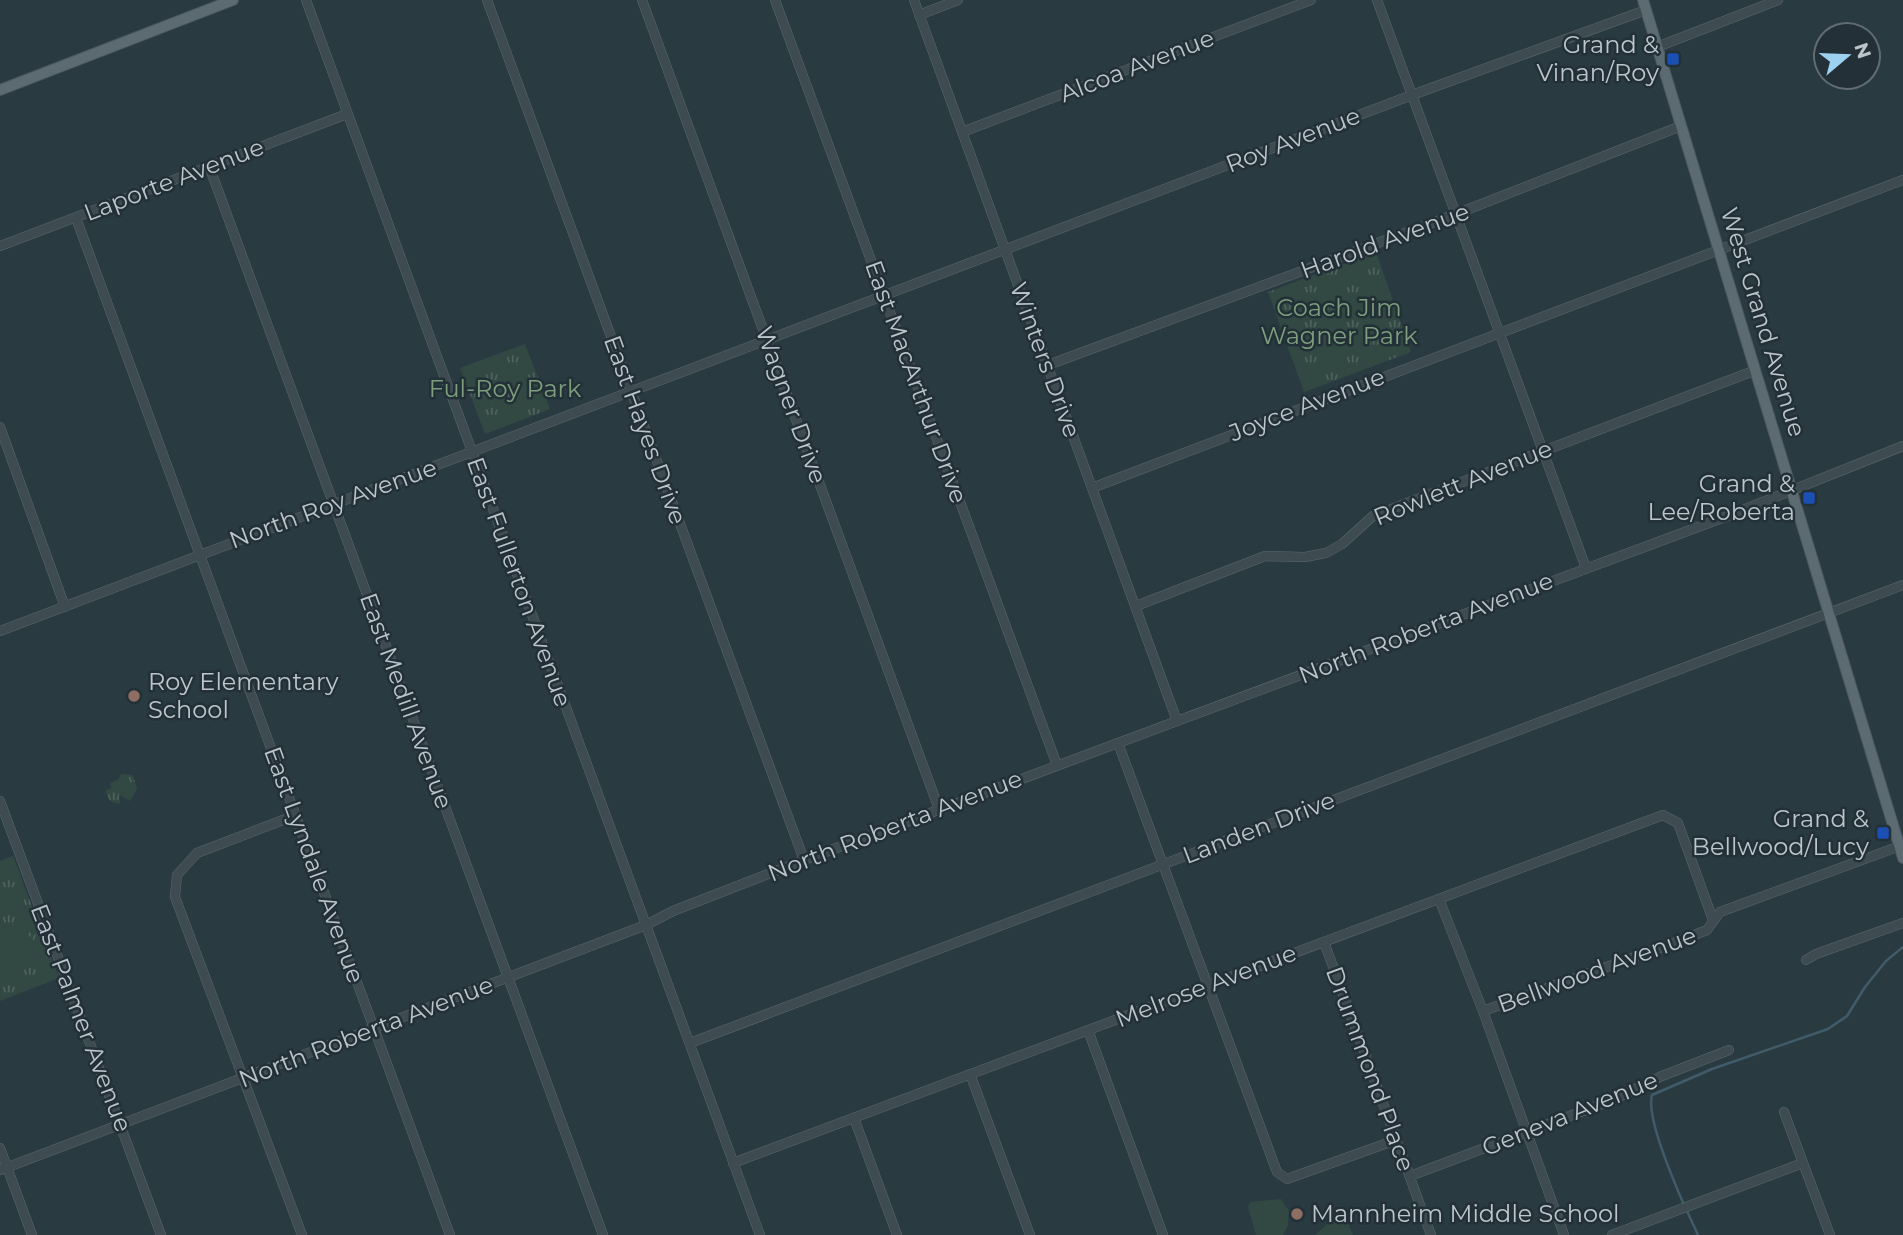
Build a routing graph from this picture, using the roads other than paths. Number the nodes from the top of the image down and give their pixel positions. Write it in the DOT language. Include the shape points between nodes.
graph roads {
  1 [pos="233,0"];
  2 [pos="306,0"];
  3 [pos="487,0"];
  4 [pos="642,0"];
  5 [pos="775,0"];
  6 [pos="914,0"];
  7 [pos="958,0"];
  8 [pos="1311,0"];
  9 [pos="1377,0"];
  10 [pos="1778,0"];
  11 [pos="1644,5"];
  12 [pos="919,15"];
  13 [pos="1657,47"];
  14 [pos="0,90"];
  15 [pos="1412,95"];
  16 [pos="347,114"];
  17 [pos="1681,126"];
  18 [pos="962,132"];
  19 [pos="209,166"];
  20 [pos="1903,180"];
  21 [pos="1456,214"];
  22 [pos="76,218"];
  23 [pos="0,246"];
  24 [pos="1720,250"];
  25 [pos="1005,251"];
  26 [pos="942,275"];
  27 [pos="884,297"];
  28 [pos="1499,331"];
  29 [pos="767,341"];
  30 [pos="1048,366"];
  31 [pos="1756,370"];
  32 [pos="631,391"];
  33 [pos="0,426"];
  34 [pos="1903,446"];
  35 [pos="1543,449"];
  36 [pos="472,453"];
  37 [pos="1092,488"];
  38 [pos="1792,489"];
  39 [pos="333,504"];
  40 [pos="201,554"];
  41 [pos="1586,568"];
  42 [pos="1903,585"];
  43 [pos="1136,606"];
  44 [pos="65,607"];
  45 [pos="1829,613"];
  46 [pos="0,631"];
  47 [pos="1177,721"];
  48 [pos="1118,743"];
  49 [pos="1057,765"];
  50 [pos="0,802"];
  51 [pos="939,809"];
  52 [pos="296,815"];
  53 [pos="1901,845"];
  54 [pos="1903,858"];
  55 [pos="804,860"];
  56 [pos="1164,865"];
  57 [pos="1439,899"];
  58 [pos="1713,920"];
  59 [pos="1903,923"];
  60 [pos="646,925"];
  61 [pos="1324,942"];
  62 [pos="1806,960"];
  63 [pos="508,977"];
  64 [pos="1209,985"];
  65 [pos="1483,1011"];
  66 [pos="372,1027"];
  67 [pos="1088,1030"];
  68 [pos="690,1043"];
  69 [pos="1729,1050"];
  70 [pos="970,1074"];
  71 [pos="244,1079"];
  72 [pos="1784,1112"];
  73 [pos="854,1118"];
  74 [pos="121,1126"];
  75 [pos="1527,1134"];
  76 [pos="1396,1140"];
  77 [pos="0,1148"];
  78 [pos="733,1163"];
  79 [pos="1803,1163"];
  80 [pos="4,1168"];
  81 [pos="1409,1176"];
  82 [pos="32,1235"];
  83 [pos="161,1235"];
  84 [pos="302,1235"];
  85 [pos="450,1235"];
  86 [pos="603,1235"];
  87 [pos="760,1235"];
  88 [pos="897,1235"];
  89 [pos="1030,1235"];
  90 [pos="1163,1235"];
  91 [pos="1431,1235"];
  92 [pos="1564,1235"];
  93 [pos="1612,1235"];
  94 [pos="1830,1235"];
  1 -- 14 [label="main road"];
  2 -- 16 [label="street, East Fullerton Avenue"];
  3 -- 32 [label="street, East Hayes Drive"];
  4 -- 29 [label="street, Wagner Drive"];
  5 -- 27 [label="street, East MacArthur Drive"];
  6 -- 12 [label="street, Winters Drive"];
  7 -- 12 [label="street"];
  8 -- 18 [label="street, Alcoa Avenue"];
  9 -- 15 [label="street"];
  10 -- 13 [label="street"];
  11 -- 13 [label="main road, West Grand Avenue"];
  11 -- 15 [label="street, Roy Avenue"];
  12 -- 18 [label="street, Winters Drive"];
  13 -- 17 [label="main road, West Grand Avenue"];
  15 -- 21 [label="street"];
  15 -- 25 [label="street, Roy Avenue"];
  16 -- 19 [label="street, Laporte Avenue"];
  16 -- 36 [label="street, East Fullerton Avenue"];
  17 -- 21 [label="street, Harold Avenue"];
  17 -- 24 [label="main road, West Grand Avenue"];
  18 -- 25 [label="street, Winters Drive"];
  19 -- 22 [label="street, Laporte Avenue"];
  19 -- 39 [label="street, East Medill Avenue"];
  20 -- 24 [label="street, Joyce Avenue"];
  21 -- 28 [label="street"];
  21 -- 30 [label="street, Harold Avenue"];
  22 -- 23 [label="street, Laporte Avenue"];
  22 -- 40 [label="street, East Lyndale Avenue"];
  24 -- 28 [label="street, Joyce Avenue"];
  24 -- 31 [label="main road, West Grand Avenue"];
  25 -- 26 [label="street, Roy Avenue"];
  25 -- 30 [label="street, Winters Drive"];
  26 -- 27 [label="street, North Roy Avenue"];
  27 -- 29 [label="street, North Roy Avenue"];
  27 -- 49 [label="street, East MacArthur Drive"];
  28 -- 35 [label="street"];
  28 -- 37 [label="street, Joyce Avenue"];
  29 -- 32 [label="street, North Roy Avenue"];
  29 -- 51 [label="street, Wagner Drive"];
  30 -- 37 [label="street, Winters Drive"];
  31 -- 35 [label="street, Rowlett Avenue"];
  31 -- 38 [label="main road, West Grand Avenue"];
  32 -- 36 [label="street, North Roy Avenue"];
  32 -- 55 [label="street, East Hayes Drive"];
  33 -- 44 [label="street"];
  34 -- 38 [label="street, North Roberta Avenue"];
  35 -- 41 [label="street"];
  35 -- 43 [label="street, Rowlett Avenue" via="1373,516 1326,553 1265,556"];
  36 -- 39 [label="street, North Roy Avenue"];
  36 -- 60 [label="street, East Fullerton Avenue"];
  37 -- 43 [label="street, Winters Drive"];
  38 -- 41 [label="street, North Roberta Avenue"];
  38 -- 45 [label="main road, West Grand Avenue"];
  39 -- 40 [label="street, North Roy Avenue"];
  39 -- 63 [label="street, East Medill Avenue"];
  40 -- 44 [label="street, North Roy Avenue"];
  40 -- 52 [label="street, East Lyndale Avenue"];
  41 -- 47 [label="street, North Roberta Avenue"];
  42 -- 45 [label="street, Landen Drive"];
  43 -- 47 [label="street, Winters Drive"];
  44 -- 46 [label="street, North Roy Avenue"];
  45 -- 53 [label="main road, West Grand Avenue"];
  45 -- 56 [label="street, Landen Drive"];
  47 -- 48 [label="street, North Roberta Avenue"];
  48 -- 49 [label="street, North Roberta Avenue"];
  48 -- 56 [label="street"];
  49 -- 51 [label="street, North Roberta Avenue"];
  50 -- 74 [label="street, East Palmer Avenue"];
  51 -- 55 [label="street, North Roberta Avenue"];
  52 -- 66 [label="street, East Lyndale Avenue"];
  52 -- 71 [label="street" via="197,853 177,875 178,909"];
  53 -- 54 [label="main road, West Grand Avenue"];
  53 -- 58 [label="street, Bellwood Avenue" via="1720,912"];
  55 -- 60 [label="street, North Roberta Avenue"];
  56 -- 64 [label="street"];
  56 -- 68 [label="street, Landen Drive"];
  57 -- 58 [label="street, Melrose Avenue" via="1663,815 1678,823"];
  57 -- 61 [label="street, Melrose Avenue"];
  57 -- 65 [label="street"];
  58 -- 65 [label="street, Bellwood Avenue" via="1707,930"];
  59 -- 62 [label="street"];
  60 -- 63 [label="street, North Roberta Avenue"];
  60 -- 68 [label="street, East Fullerton Avenue"];
  61 -- 64 [label="street, Melrose Avenue"];
  61 -- 76 [label="street, Drummond Place"];
  63 -- 66 [label="street, North Roberta Avenue"];
  63 -- 86 [label="street, East Medill Avenue"];
  64 -- 67 [label="street, Melrose Avenue"];
  64 -- 76 [label="street" via="1277,1172 1287,1179"];
  65 -- 75 [label="street"];
  66 -- 71 [label="street, North Roberta Avenue"];
  66 -- 85 [label="street, East Lyndale Avenue"];
  67 -- 70 [label="street, Melrose Avenue"];
  67 -- 90 [label="street"];
  68 -- 78 [label="street, East Fullerton Avenue"];
  69 -- 75 [label="street, Geneva Avenue"];
  70 -- 73 [label="street, Melrose Avenue"];
  70 -- 89 [label="street"];
  71 -- 74 [label="street, North Roberta Avenue"];
  71 -- 84 [label="street"];
  72 -- 79 [label="street"];
  73 -- 78 [label="street, Melrose Avenue"];
  73 -- 88 [label="street"];
  74 -- 80 [label="street, North Roberta Avenue"];
  74 -- 83 [label="street, East Palmer Avenue"];
  75 -- 81 [label="street, Geneva Avenue"];
  75 -- 92 [label="street"];
  76 -- 81 [label="street, Drummond Place"];
  77 -- 80 [label="street"];
  78 -- 87 [label="street, East Fullerton Avenue"];
  79 -- 93 [label="street"];
  79 -- 94 [label="street"];
  80 -- 82 [label="street"];
  81 -- 91 [label="street, Drummond Place"];
}
